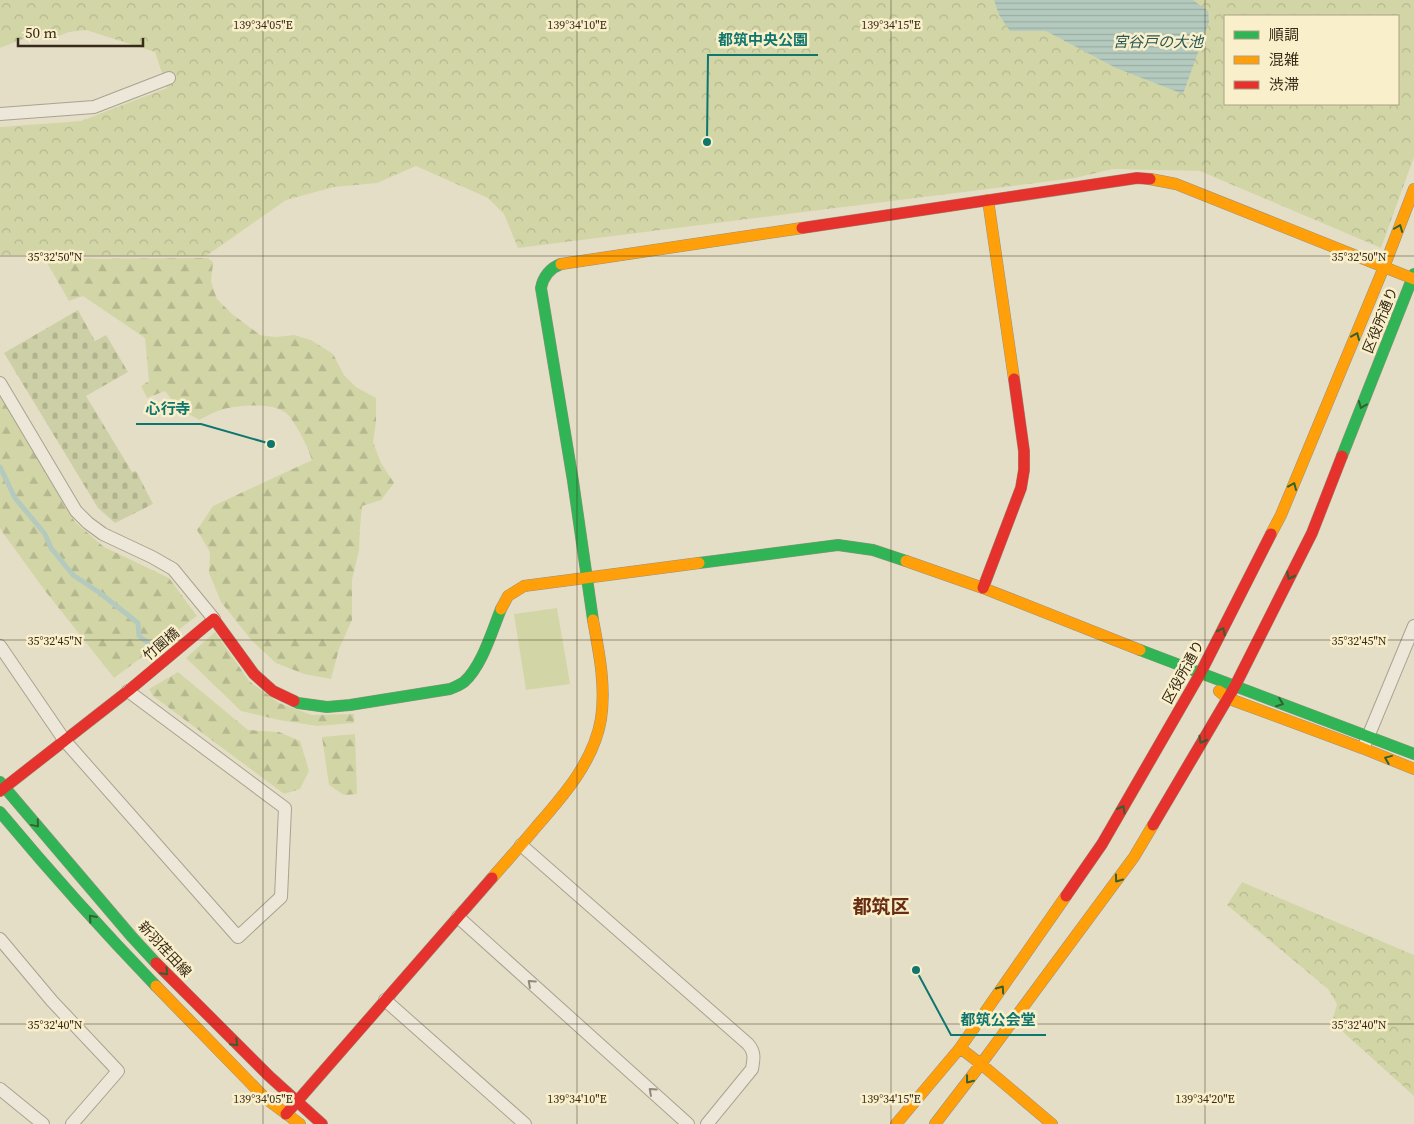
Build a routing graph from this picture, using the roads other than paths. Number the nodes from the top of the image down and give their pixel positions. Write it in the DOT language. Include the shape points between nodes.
graph roads {
  1 [pos="170,78"];
  2 [pos="0,114"];
  3 [pos="1414,188"];
  4 [pos="988,200"];
  5 [pos="1384,267"];
  6 [pos="1413,277"];
  7 [pos="0,383"];
  8 [pos="588,577"];
  9 [pos="983,588"];
  10 [pos="214,618"];
  11 [pos="1414,626"];
  12 [pos="0,646"];
  13 [pos="1200,674"];
  14 [pos="1235,686"];
  15 [pos="128,692"];
  16 [pos="1227,698"];
  17 [pos="1368,736"];
  18 [pos="65,741"];
  19 [pos="1362,748"];
  20 [pos="1414,754"];
  21 [pos="1414,769"];
  22 [pos="1,787"];
  23 [pos="0,812"];
  24 [pos="521,845"];
  25 [pos="458,917"];
  26 [pos="0,939"];
  27 [pos="385,1000"];
  28 [pos="960,1048"];
  29 [pos="982,1064"];
  30 [pos="0,1089"];
  31 [pos="297,1101"];
  32 [pos="286,1114"];
  33 [pos="43,1124"];
  34 [pos="72,1124"];
  35 [pos="278,1124"];
  36 [pos="300,1124"];
  37 [pos="322,1124"];
  38 [pos="525,1124"];
  39 [pos="688,1124"];
  40 [pos="707,1124"];
  41 [pos="896,1124"];
  42 [pos="935,1124"];
  43 [pos="1052,1124"];
  1 -- 2 [label="street" via="94,107"];
  5 -- 3 [label="street, 区役所通り, one-way"];
  4 -- 5 [label="street" via="1137,178 1156,179 1176,184"];
  4 -- 8 [label="street" via="558,264 549,271 542,279 541,288"];
  4 -- 9 [label="street" via="1022,433 1024,470 1016,504"];
  5 -- 6 [label="street"];
  13 -- 5 [label="street, 区役所通り, one-way" via="1281,515"];
  6 -- 14 [label="street, 区役所通り, one-way" via="1312,533"];
  7 -- 10 [label="street" via="76,511 103,534 173,569"];
  8 -- 9 [label="street" via="838,545 874,550"];
  8 -- 10 [label="street" via="524,586 508,596 474,671 462,684 450,689 350,705 327,707 298,702 273,691 254,674"];
  8 -- 24 [label="street" via="602,685 600,718 587,758 576,779"];
  9 -- 13 [label="street"];
  10 -- 15 [label="street, 竹園橋"];
  11 -- 17 [label="street"];
  12 -- 18 [label="street"];
  13 -- 14 [label="street"];
  13 -- 16 [label="street"];
  28 -- 13 [label="street, 区役所通り, one-way" via="1102,844"];
  14 -- 16 [label="street, 区役所通り"];
  14 -- 17 [label="street, one-way"];
  15 -- 18 [label="street, 竹園橋"];
  15 -- 18 [label="street" via="285,808 281,897 238,937"];
  16 -- 19 [label="street"];
  16 -- 29 [label="street, 区役所通り, one-way" via="1134,857"];
  17 -- 19 [label="street"];
  17 -- 20 [label="street"];
  18 -- 22 [label="street, 竹園橋"];
  21 -- 19 [label="street, one-way"];
  22 -- 31 [label="street, 新羽荏田線, one-way" via="169,977"];
  32 -- 23 [label="street, one-way" via="265,1098 125,954"];
  24 -- 25 [label="street"];
  24 -- 40 [label="street" via="754,1051 752,1069"];
  25 -- 27 [label="street"];
  39 -- 25 [label="street, one-way"];
  26 -- 34 [label="street" via="52,1001 118,1071"];
  27 -- 31 [label="street"];
  27 -- 38 [label="street"];
  28 -- 29 [label="street"];
  28 -- 41 [label="street, 区役所通り"];
  29 -- 42 [label="street, 区役所通り, one-way"];
  29 -- 43 [label="street"];
  30 -- 33 [label="street"];
  31 -- 32 [label="street"];
  31 -- 37 [label="street, 新羽荏田線"];
  32 -- 35 [label="street"];
  32 -- 36 [label="street"];
}
